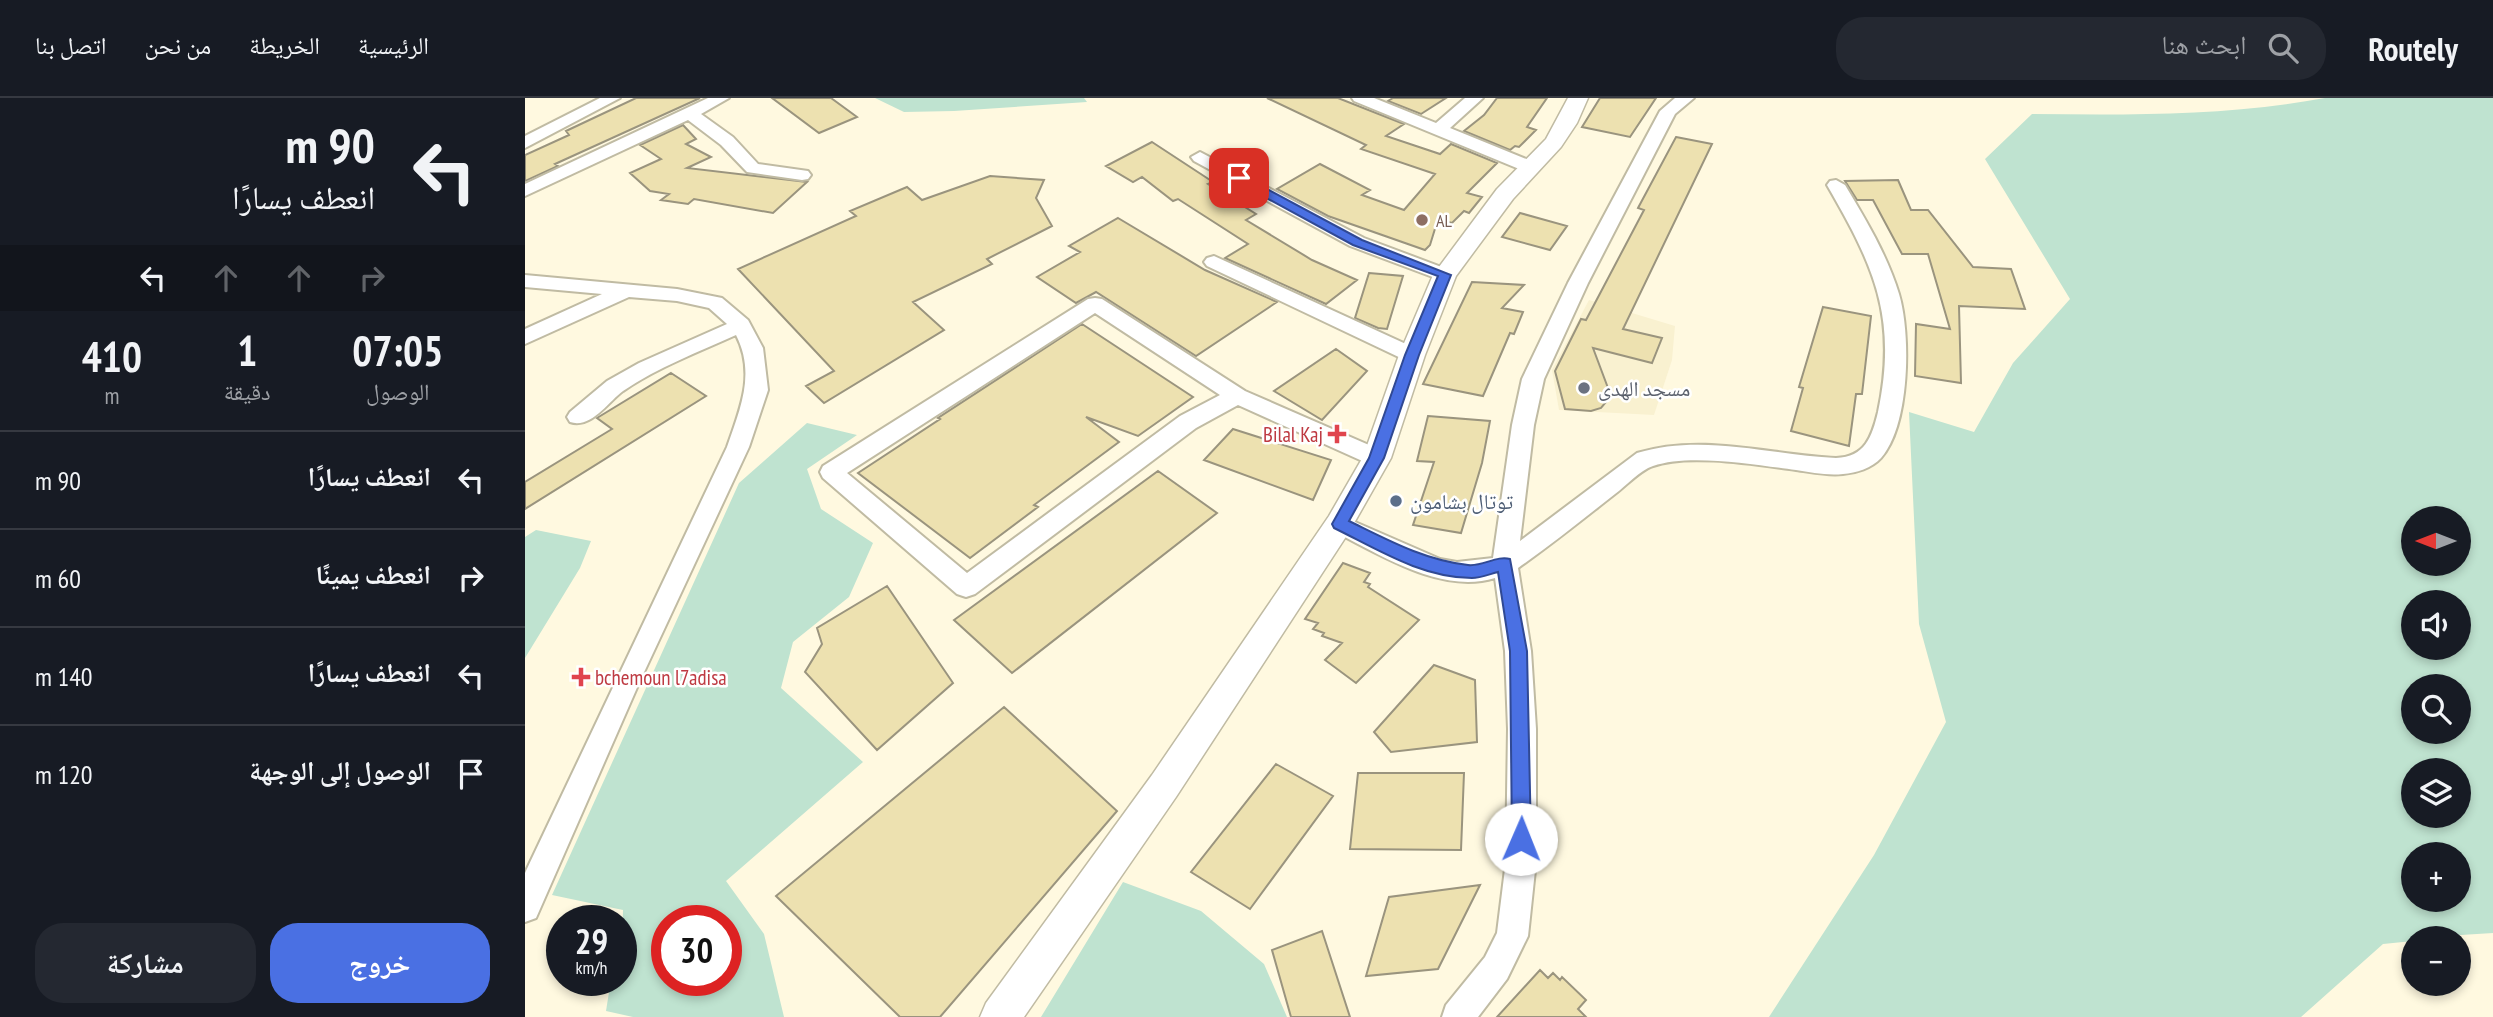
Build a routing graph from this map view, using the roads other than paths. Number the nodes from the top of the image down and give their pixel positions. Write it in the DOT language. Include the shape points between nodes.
graph roads {
  1 [pos="612,98"];
  2 [pos="721,98"];
  3 [pos="1360,98"];
  4 [pos="1475,98"];
  5 [pos="1578,98"];
  6 [pos="1686,98"];
  7 [pos="691,114"];
  8 [pos="1437,130"];
  9 [pos="525,143"];
  10 [pos="1200,157"];
  11 [pos="1530,167"];
  12 [pos="802,175"];
  13 [pos="1836,185"];
  14 [pos="525,191"];
  15 [pos="1214,262"];
  16 [pos="1445,275"];
  17 [pos="525,281"];
  18 [pos="626,291"];
  19 [pos="741,325"];
  20 [pos="525,337"];
  21 [pos="1412,355"];
  22 [pos="1237,396"];
  23 [pos="578,417"];
  24 [pos="1377,458"];
  25 [pos="1339,524"];
  26 [pos="1505,564"];
  27 [pos="525,907"];
  28 [pos="1000,1017"];
  29 [pos="1458,1017"];
  1 -- 9 [label="street"];
  2 -- 7 [label="street"];
  3 -- 8 [label="street"];
  4 -- 8 [label="street"];
  5 -- 11 [label="main road" via="1554,143"];
  6 -- 26 [label="street" via="1668,111 1533,379"];
  7 -- 12 [label="street" via="753,168"];
  7 -- 14 [label="street"];
  8 -- 11 [label="street"];
  10 -- 16 [label="street" via="1357,242"];
  11 -- 16 [label="main road"];
  13 -- 26 [label="street" via="1876,254 1893,305 1896,385 1874,454 1840,467 1709,452 1645,459"];
  15 -- 21 [label="street"];
  16 -- 21 [label="main road"];
  17 -- 18 [label="street"];
  18 -- 19 [label="street" via="715,303"];
  18 -- 20 [label="street"];
  19 -- 23 [label="street" via="646,368 615,386"];
  19 -- 27 [label="street" via="753,348 757,390 738,447"];
  21 -- 24 [label="main road"];
  22 -- 22 [label="street" via="1188,422 966,587 831,472 1095,304"];
  22 -- 24 [label="street"];
  24 -- 25 [label="main road"];
  25 -- 26 [label="street" via="1439,568 1474,572"];
  25 -- 28 [label="main road" via="1164,786"];
  26 -- 29 [label="street" via="1518,651 1519,873 1512,936 1496,968"];
}
